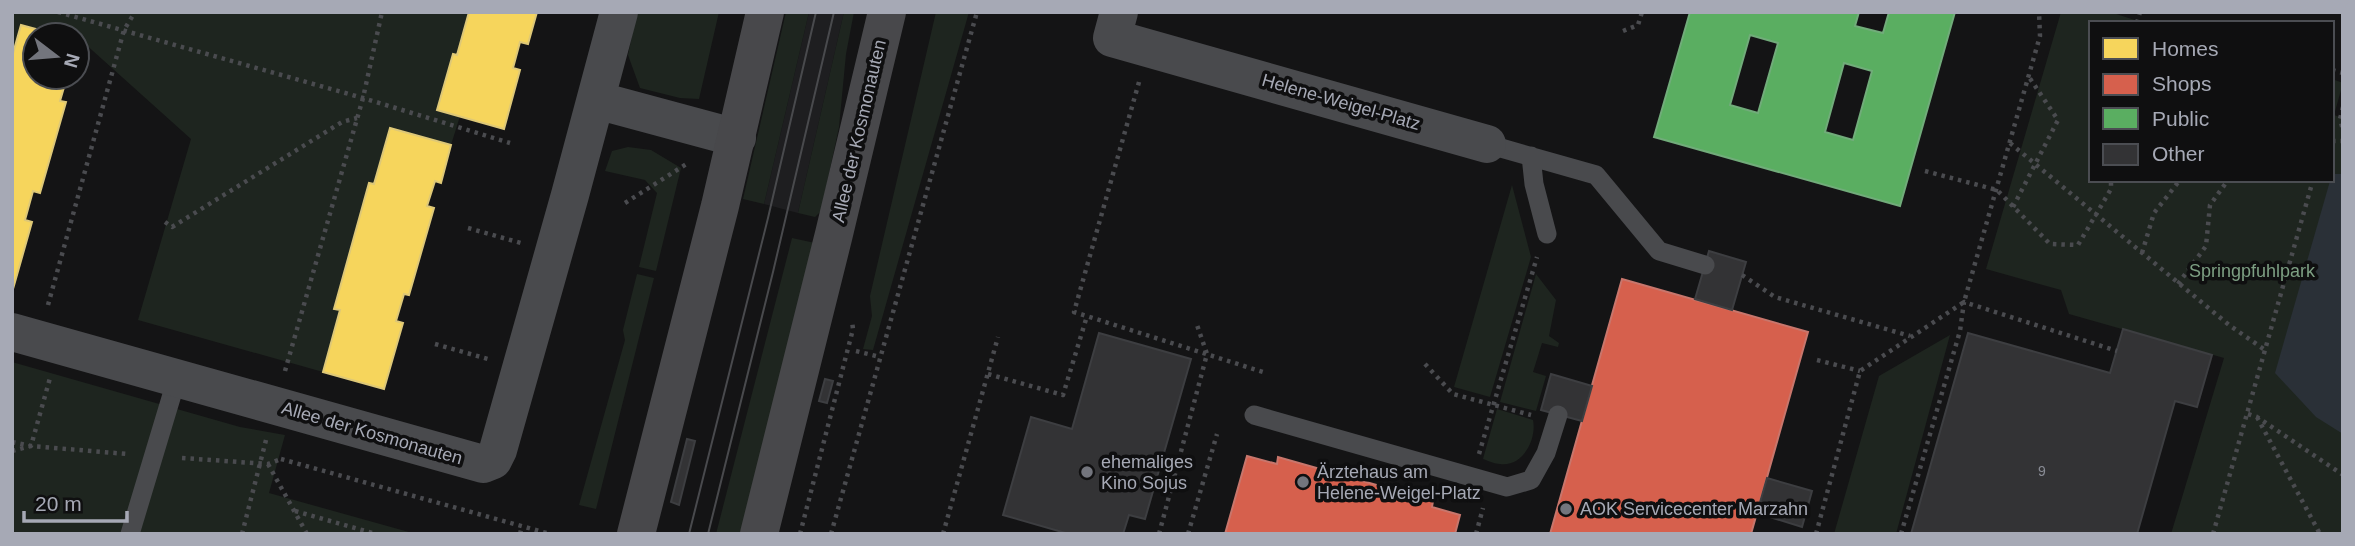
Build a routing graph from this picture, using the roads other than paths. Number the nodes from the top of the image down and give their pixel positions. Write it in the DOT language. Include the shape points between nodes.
graph roads {
  1 [pos="619,12"];
  2 [pos="765,12"];
  3 [pos="887,12"];
  4 [pos="1119,12"];
  5 [pos="596,100"];
  6 [pos="737,138"];
  7 [pos="1488,144"];
  8 [pos="1531,156"];
  9 [pos="1546,232"];
  10 [pos="1705,265"];
  11 [pos="37,339"];
  12 [pos="177,378"];
  13 [pos="1254,415"];
  14 [pos="1558,415"];
  15 [pos="130,534"];
  16 [pos="636,534"];
  17 [pos="759,534"];
  1 -- 5 [label="street, Allee der Kosmonauten"];
  2 -- 6 [label="main road"];
  3 -- 17 [label="main road, Allee der Kosmonauten"];
  4 -- 7 [label="street, Helene-Weigel-Platz" via="1112,38"];
  5 -- 6 [label="street"];
  5 -- 12 [label="street, Allee der Kosmonauten" via="493,460 483,464"];
  6 -- 16 [label="main road"];
  7 -- 8 [label="lane, Helene-Weigel-Platz"];
  8 -- 9 [label="lane"];
  8 -- 10 [label="lane, Helene-Weigel-Platz" via="1596,175 1659,251"];
  11 -- 12 [label="street, Allee der Kosmonauten"];
  12 -- 15 [label="lane"];
  13 -- 14 [label="lane" via="1507,487 1531,480"];
}
